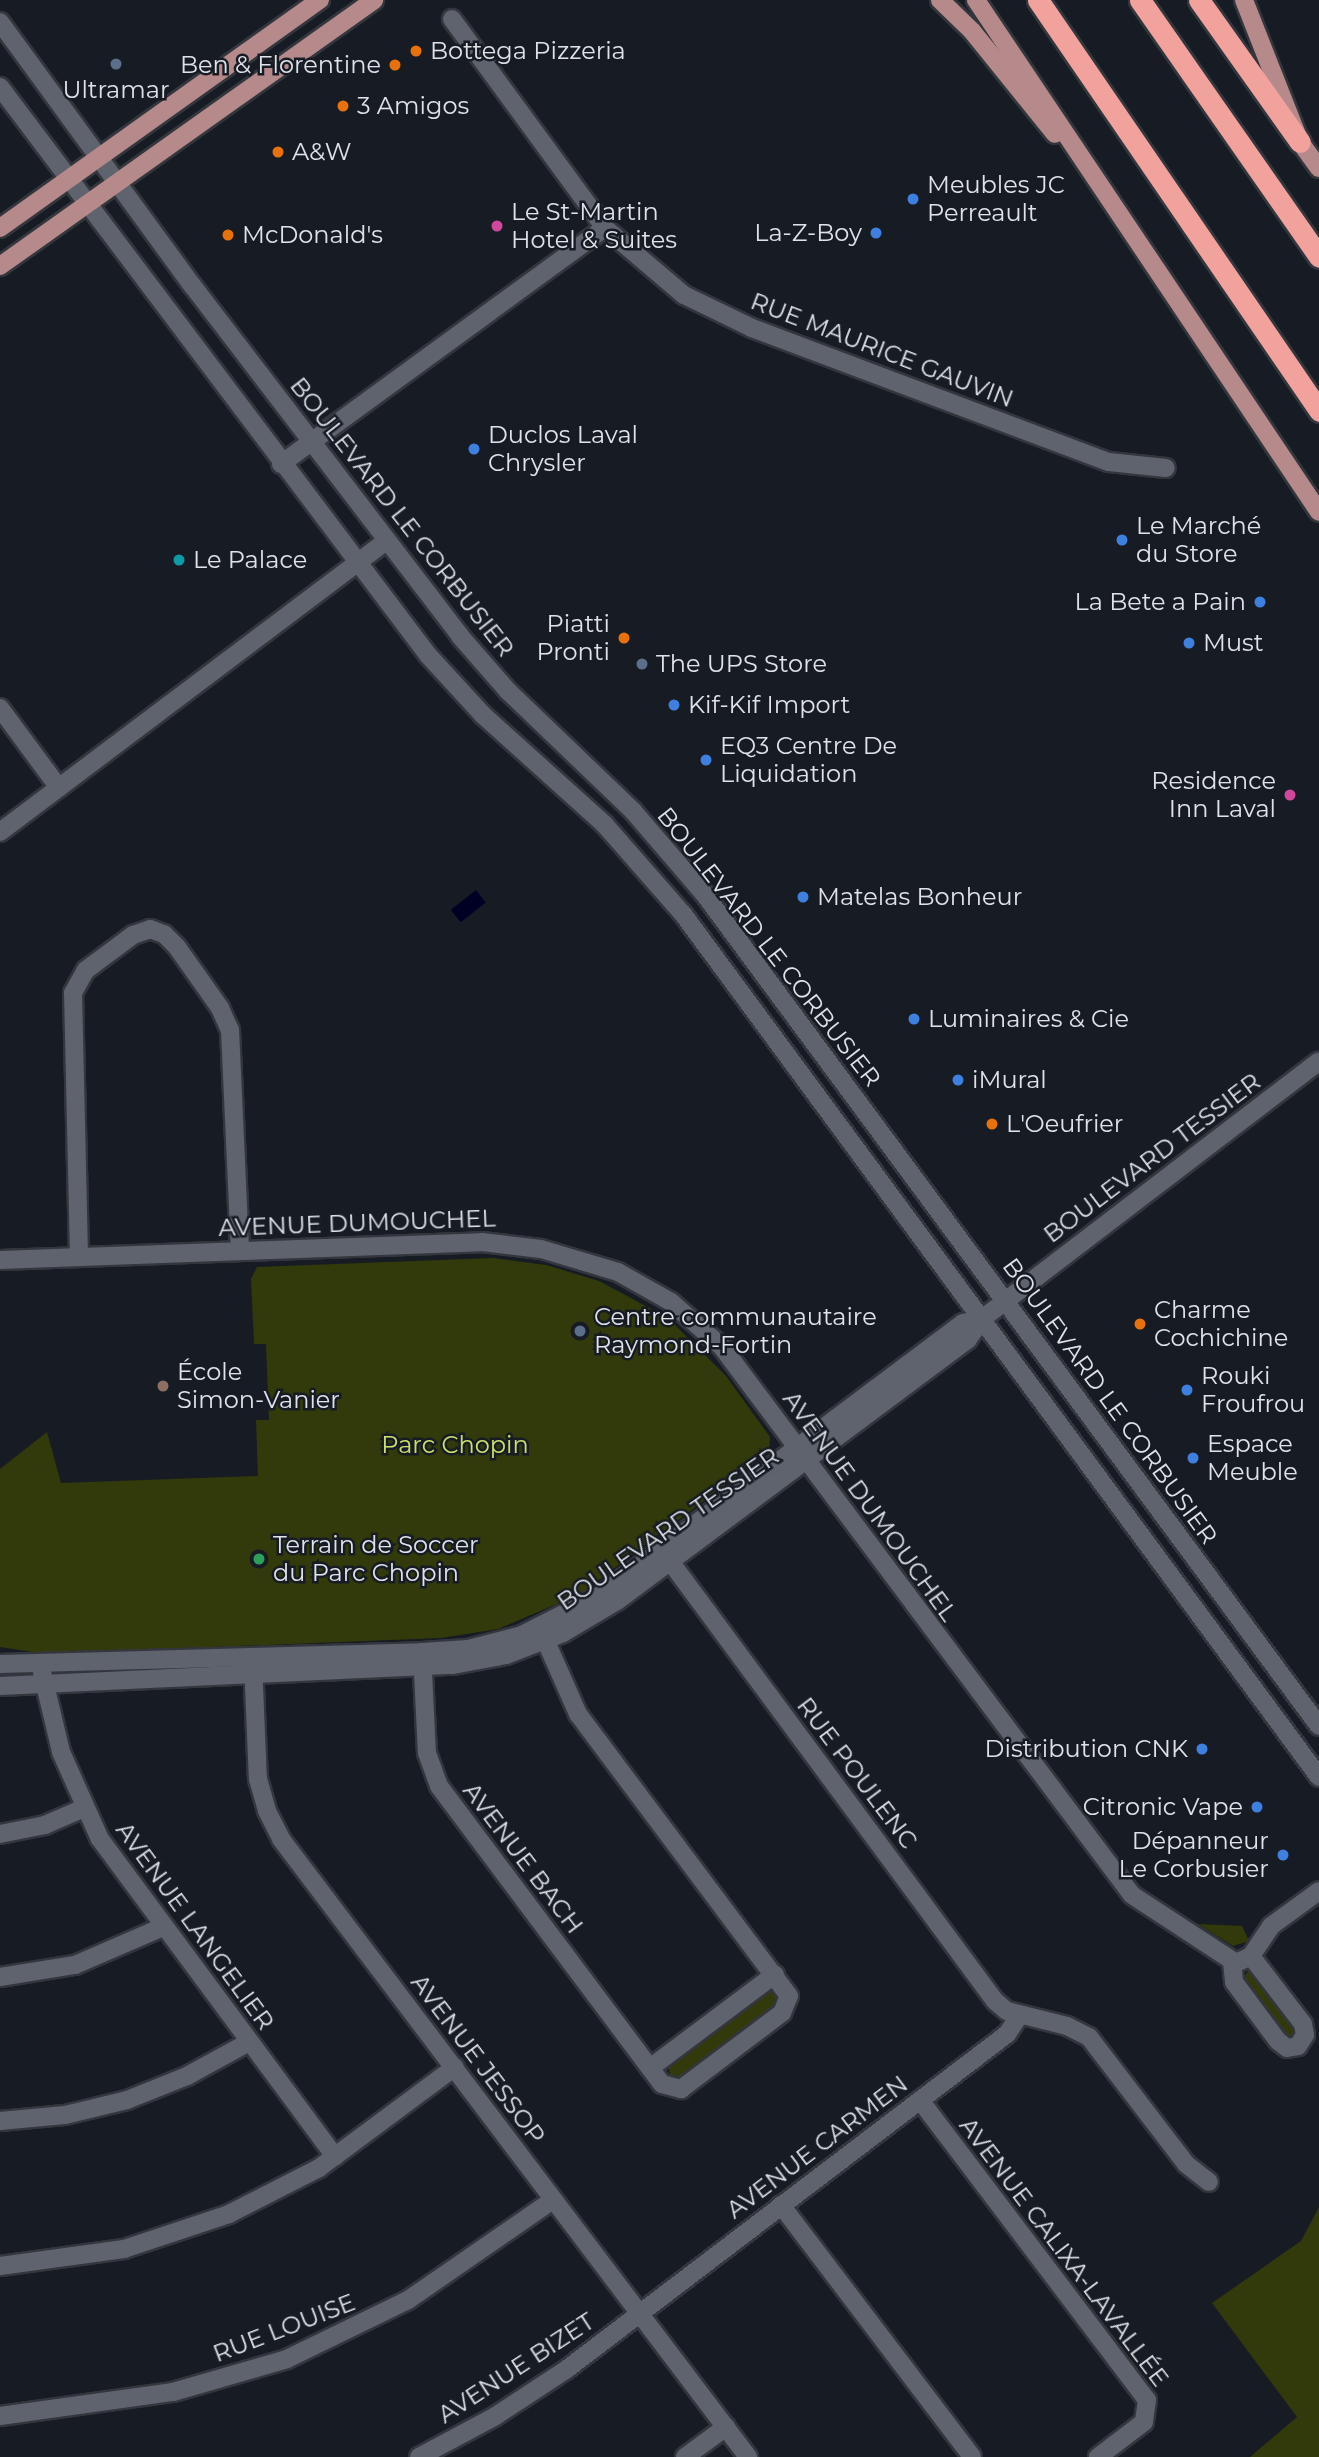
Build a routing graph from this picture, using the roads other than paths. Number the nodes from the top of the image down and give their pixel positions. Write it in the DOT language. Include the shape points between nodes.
graph roads {
  1 [pos="320,0"];
  2 [pos="374,0"];
  3 [pos="940,0"];
  4 [pos="976,0"];
  5 [pos="1038,0"];
  6 [pos="1140,0"];
  7 [pos="1199,0"];
  8 [pos="1244,0"];
  9 [pos="452,19"];
  10 [pos="0,22"];
  11 [pos="0,87"];
  12 [pos="1300,142"];
  13 [pos="100,157"];
  14 [pos="1319,168"];
  15 [pos="68,179"];
  16 [pos="118,182"];
  17 [pos="1276,196"];
  18 [pos="87,205"];
  19 [pos="1130,227"];
  20 [pos="0,228"];
  21 [pos="605,228"];
  22 [pos="1319,241"];
  23 [pos="1319,257"];
  24 [pos="0,266"];
  25 [pos="1319,411"];
  26 [pos="312,442"];
  27 [pos="281,464"];
  28 [pos="1166,468"];
  29 [pos="1319,512"];
  30 [pos="386,541"];
  31 [pos="356,563"];
  32 [pos="0,708"];
  33 [pos="59,788"];
  34 [pos="0,832"];
  35 [pos="1319,1061"];
  36 [pos="240,1251"];
  37 [pos="79,1256"];
  38 [pos="0,1260"];
  39 [pos="1006,1301"];
  40 [pos="982,1319"];
  41 [pos="802,1454"];
  42 [pos="666,1556"];
  43 [pos="543,1634"];
  44 [pos="423,1660"];
  45 [pos="0,1664"];
  46 [pos="254,1665"];
  47 [pos="42,1674"];
  48 [pos="0,1686"];
  49 [pos="1319,1726"];
  50 [pos="1319,1777"];
  51 [pos="84,1808"];
  52 [pos="0,1834"];
  53 [pos="1319,1891"];
  54 [pos="163,1927"];
  55 [pos="1251,1956"];
  56 [pos="1232,1962"];
  57 [pos="775,1974"];
  58 [pos="0,1976"];
  59 [pos="1020,2015"];
  60 [pos="249,2042"];
  61 [pos="455,2067"];
  62 [pos="650,2068"];
  63 [pos="920,2100"];
  64 [pos="0,2121"];
  65 [pos="335,2157"];
  66 [pos="1209,2182"];
  67 [pos="553,2200"];
  68 [pos="781,2204"];
  69 [pos="0,2266"];
  70 [pos="638,2315"];
  71 [pos="0,2416"];
  72 [pos="726,2427"];
  73 [pos="419,2457"];
  74 [pos="685,2457"];
  75 [pos="748,2457"];
  76 [pos="972,2457"];
  77 [pos="1098,2457"];
  1 -- 13 [label="main road"];
  2 -- 16 [label="main road"];
  3 -- 19 [label="main road" via="972,30"];
  4 -- 19 [label="main road"];
  5 -- 25 [label="highway"];
  6 -- 17 [label="highway"];
  7 -- 12 [label="highway"];
  8 -- 12 [label="main road"];
  9 -- 21 [label="street, RUE MAURICE GAUVIN"];
  10 -- 13 [label="street, BOULEVARD LE CORBUSIER"];
  11 -- 15 [label="street, BOULEVARD LE CORBUSIER"];
  12 -- 14 [label="main road"];
  13 -- 15 [label="main road"];
  13 -- 16 [label="street, BOULEVARD LE CORBUSIER"];
  15 -- 18 [label="street, BOULEVARD LE CORBUSIER"];
  15 -- 20 [label="main road"];
  16 -- 18 [label="main road"];
  16 -- 26 [label="street, BOULEVARD LE CORBUSIER"];
  17 -- 22 [label="highway"];
  17 -- 23 [label="highway"];
  18 -- 24 [label="main road"];
  18 -- 27 [label="street, BOULEVARD LE CORBUSIER"];
  19 -- 29 [label="main road"];
  21 -- 26 [label="street"];
  21 -- 28 [label="street, RUE MAURICE GAUVIN" via="672,287 735,321 1109,462"];
  26 -- 27 [label="street"];
  26 -- 30 [label="street, BOULEVARD LE CORBUSIER"];
  27 -- 31 [label="street, BOULEVARD LE CORBUSIER"];
  30 -- 31 [label="street"];
  30 -- 39 [label="street, BOULEVARD LE CORBUSIER" via="497,679 633,811 684,869"];
  31 -- 33 [label="street"];
  31 -- 40 [label="street, BOULEVARD LE CORBUSIER" via="463,694 580,800 675,905"];
  32 -- 33 [label="street"];
  33 -- 34 [label="street"];
  35 -- 39 [label="street, BOULEVARD TESSIER"];
  36 -- 37 [label="street, AVENUE DUMOUCHEL"];
  36 -- 37 [label="street" via="230,1030 177,947 164,934 150,929 133,935 86,970 73,993"];
  36 -- 41 [label="street, AVENUE DUMOUCHEL" via="500,1243 594,1263 651,1289 704,1329"];
  37 -- 38 [label="street, AVENUE DUMOUCHEL"];
  39 -- 40 [label="street, BOULEVARD TESSIER"];
  39 -- 49 [label="street, BOULEVARD LE CORBUSIER"];
  40 -- 41 [label="street, BOULEVARD TESSIER" via="963,1323"];
  40 -- 50 [label="street, BOULEVARD LE CORBUSIER"];
  41 -- 42 [label="street, BOULEVARD TESSIER"];
  41 -- 56 [label="street, AVENUE DUMOUCHEL" via="1115,1878 1141,1902"];
  42 -- 43 [label="street, BOULEVARD TESSIER"];
  42 -- 59 [label="street, RUE POULENC" via="995,2001"];
  43 -- 44 [label="street, BOULEVARD TESSIER" via="480,1661"];
  43 -- 57 [label="street, AVENUE BACH" via="579,1714"];
  44 -- 46 [label="street, BOULEVARD TESSIER"];
  44 -- 62 [label="street, AVENUE BACH" via="427,1753 439,1786"];
  45 -- 47 [label="street, BOULEVARD TESSIER"];
  46 -- 47 [label="street, BOULEVARD TESSIER"];
  46 -- 61 [label="street, AVENUE JESSOP" via="258,1779 271,1821"];
  47 -- 48 [label="street, BOULEVARD TESSIER"];
  47 -- 51 [label="street, AVENUE LANGELIER" via="57,1740"];
  51 -- 52 [label="street" via="44,1825"];
  51 -- 54 [label="street, AVENUE LANGELIER" via="119,1868"];
  53 -- 55 [label="street" via="1267,1930"];
  54 -- 58 [label="street" via="82,1962"];
  54 -- 60 [label="street, AVENUE LANGELIER"];
  55 -- 56 [label="street"];
  55 -- 56 [label="street" via="1303,2024 1305,2035 1298,2046 1287,2048 1278,2041 1234,1982"];
  57 -- 62 [label="street"];
  57 -- 62 [label="street, AVENUE BACH" via="789,1996 782,2013 681,2089 664,2086"];
  59 -- 63 [label="street, AVENUE CARMEN" via="1011,2031"];
  59 -- 66 [label="street" via="1067,2026 1089,2037 1186,2164"];
  60 -- 64 [label="street" via="179,2080 127,2100 65,2115"];
  60 -- 65 [label="street, AVENUE LANGELIER"];
  61 -- 65 [label="street"];
  61 -- 67 [label="street, AVENUE JESSOP"];
  63 -- 68 [label="street, AVENUE CARMEN"];
  63 -- 77 [label="street, AVENUE CALIXA-LAVALLÉE" via="1147,2400 1144,2422"];
  65 -- 69 [label="street" via="272,2194 167,2238 64,2261"];
  67 -- 70 [label="street, AVENUE JESSOP"];
  67 -- 71 [label="street, RUE LOUISE" via="401,2305 287,2359 173,2392"];
  68 -- 70 [label="street, AVENUE CARMEN"];
  68 -- 76 [label="street"];
  70 -- 72 [label="street, AVENUE JESSOP"];
  70 -- 73 [label="street, AVENUE BIZET" via="526,2397"];
  72 -- 74 [label="street"];
  72 -- 75 [label="street, AVENUE JESSOP"];
}
